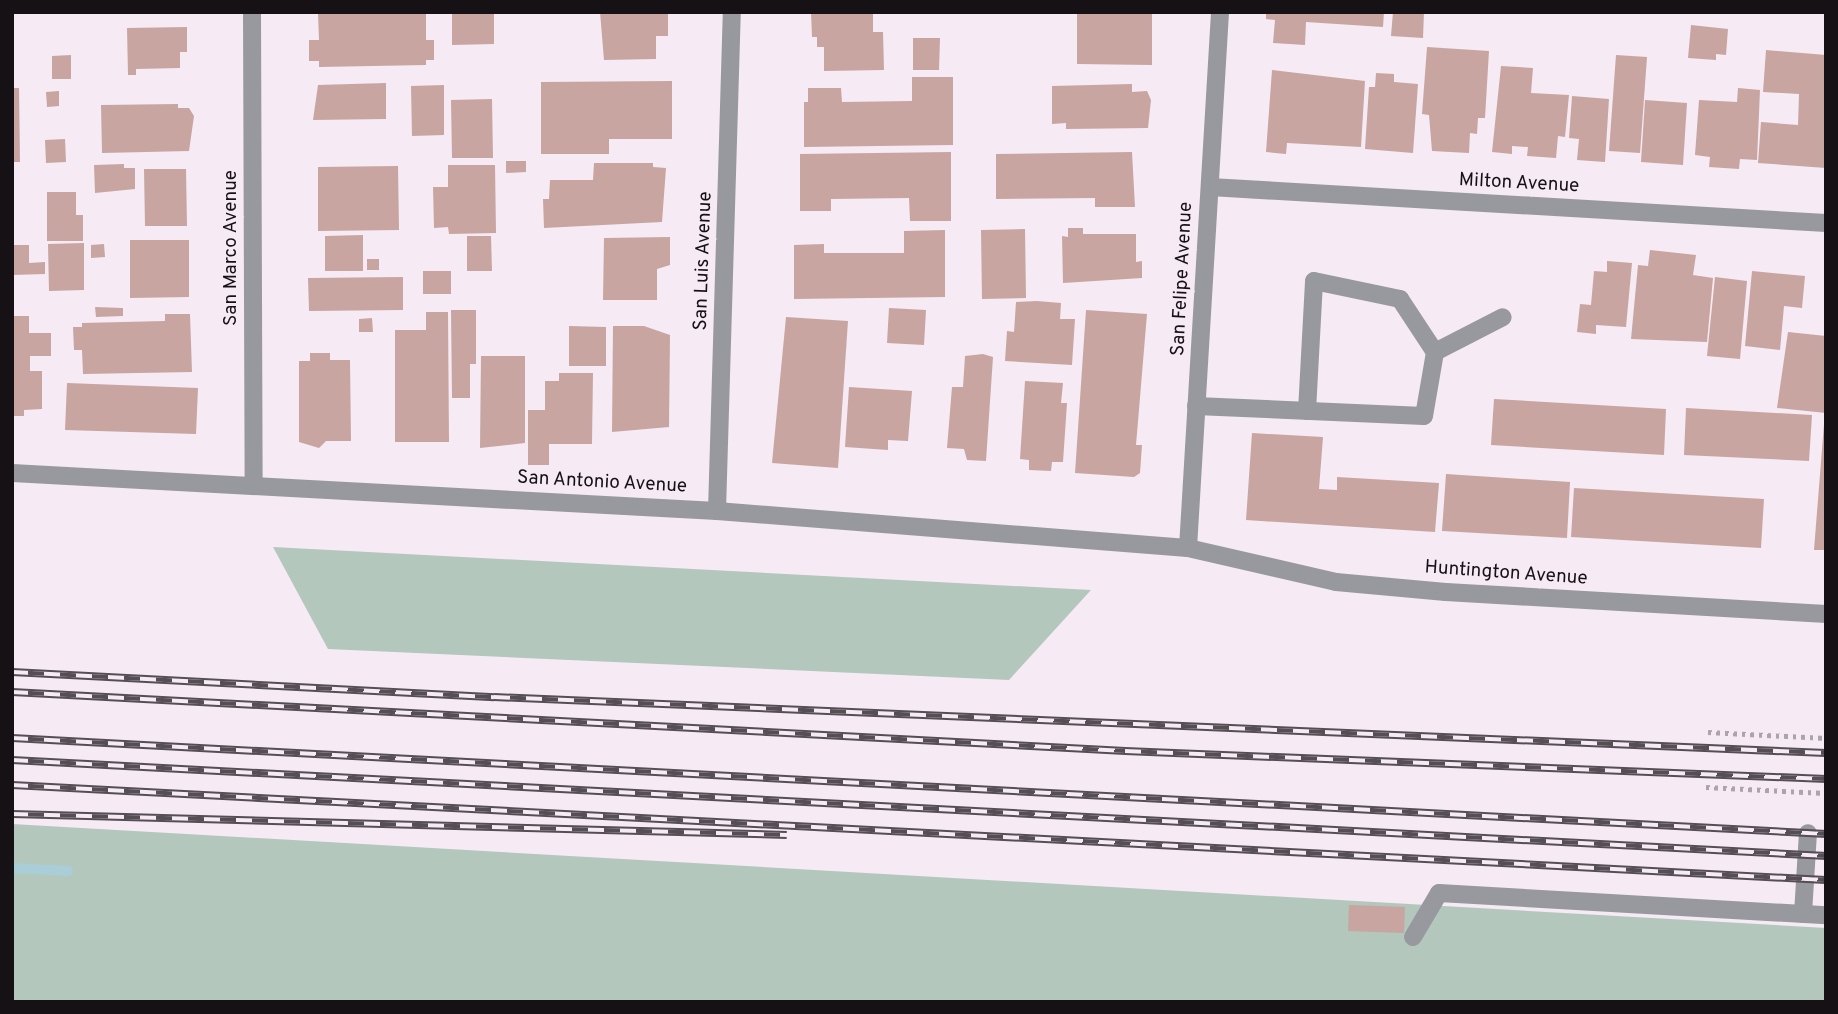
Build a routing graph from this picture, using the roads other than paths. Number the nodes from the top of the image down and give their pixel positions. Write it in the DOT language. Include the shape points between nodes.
graph roads {
  1 [pos="251,12"];
  2 [pos="732,12"];
  3 [pos="1220,12"];
  4 [pos="1209,187"];
  5 [pos="1826,223"];
  6 [pos="1503,317"];
  7 [pos="1435,352"];
  8 [pos="1196,407"];
  9 [pos="1307,411"];
  10 [pos="12,473"];
  11 [pos="254,484"];
  12 [pos="717,510"];
  13 [pos="1188,548"];
  14 [pos="1826,614"];
  15 [pos="1808,833"];
  16 [pos="1803,914"];
  17 [pos="1826,915"];
  18 [pos="1413,937"];
  1 -- 11 [label="street, San Marco Avenue"];
  2 -- 12 [label="street, San Luis Avenue"];
  3 -- 4 [label="street, San Felipe Avenue"];
  4 -- 5 [label="street, Milton Avenue"];
  4 -- 8 [label="street, San Felipe Avenue"];
  6 -- 7 [label="street"];
  7 -- 9 [label="street" via="1424,416"];
  7 -- 9 [label="street" via="1400,299 1314,281"];
  8 -- 9 [label="street"];
  8 -- 13 [label="street, San Felipe Avenue"];
  10 -- 11 [label="street, San Antonio Avenue"];
  11 -- 12 [label="street, San Antonio Avenue"];
  12 -- 13 [label="street, San Antonio Avenue"];
  13 -- 14 [label="street, Huntington Avenue" via="1336,582"];
  15 -- 16 [label="street"];
  16 -- 17 [label="street"];
  16 -- 18 [label="street" via="1439,893"];
}
